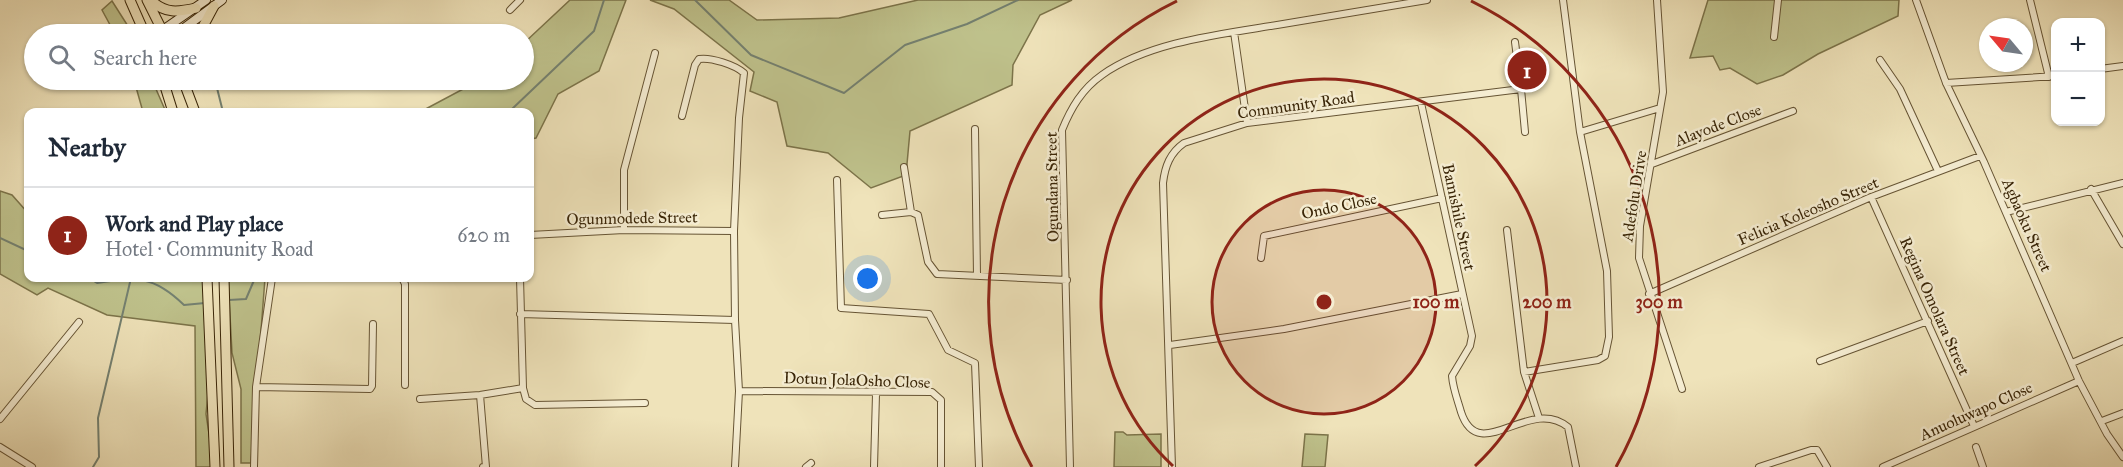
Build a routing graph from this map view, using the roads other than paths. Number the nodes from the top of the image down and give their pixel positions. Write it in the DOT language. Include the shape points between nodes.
graph roads {
  1 [pos="130,0"];
  2 [pos="149,0"];
  3 [pos="222,0"];
  4 [pos="520,0"];
  5 [pos="1427,0"];
  6 [pos="1563,0"];
  7 [pos="1657,0"];
  8 [pos="1778,0"];
  9 [pos="1916,0"];
  10 [pos="2030,0"];
  11 [pos="210,3"];
  12 [pos="196,8"];
  13 [pos="510,10"];
  14 [pos="141,24"];
  15 [pos="157,24"];
  16 [pos="174,24"];
  17 [pos="187,24"];
  18 [pos="203,24"];
  19 [pos="1234,32"];
  20 [pos="1774,37"];
  21 [pos="1515,42"];
  22 [pos="655,52"];
  23 [pos="1881,60"];
  24 [pos="2123,66"];
  25 [pos="2105,68"];
  26 [pos="2051,73"];
  27 [pos="2051,76"];
  28 [pos="1946,83"];
  29 [pos="1521,88"];
  30 [pos="165,90"];
  31 [pos="188,90"];
  32 [pos="190,90"];
  33 [pos="190,95"];
  34 [pos="1421,103"];
  35 [pos="172,108"];
  36 [pos="194,108"];
  37 [pos="1660,108"];
  38 [pos="1793,111"];
  39 [pos="682,116"];
  40 [pos="1247,123"];
  41 [pos="975,129"];
  42 [pos="1525,132"];
  43 [pos="1580,132"];
  44 [pos="1980,156"];
  45 [pos="1652,164"];
  46 [pos="904,167"];
  47 [pos="1938,171"];
  48 [pos="837,180"];
  49 [pos="2123,183"];
  50 [pos="2091,189"];
  51 [pos="1871,197"];
  52 [pos="1442,198"];
  53 [pos="910,212"];
  54 [pos="2006,212"];
  55 [pos="882,215"];
  56 [pos="624,230"];
  57 [pos="1507,230"];
  58 [pos="734,231"];
  59 [pos="534,235"];
  60 [pos="2123,244"];
  61 [pos="1261,258"];
  62 [pos="977,276"];
  63 [pos="1067,280"];
  64 [pos="207,282"];
  65 [pos="224,282"];
  66 [pos="271,282"];
  67 [pos="404,282"];
  68 [pos="520,282"];
  69 [pos="1462,294"];
  70 [pos="1649,294"];
  71 [pos="520,314"];
  72 [pos="735,320"];
  73 [pos="1928,321"];
  74 [pos="79,322"];
  75 [pos="373,324"];
  76 [pos="2123,341"];
  77 [pos="1170,345"];
  78 [pos="1820,361"];
  79 [pos="2072,363"];
  80 [pos="1524,372"];
  81 [pos="2079,381"];
  82 [pos="405,385"];
  83 [pos="256,387"];
  84 [pos="523,388"];
  85 [pos="1682,389"];
  86 [pos="739,391"];
  87 [pos="876,394"];
  88 [pos="480,395"];
  89 [pos="420,399"];
  90 [pos="645,403"];
  91 [pos="214,409"];
  92 [pos="2123,413"];
  93 [pos="1539,418"];
  94 [pos="0,419"];
  95 [pos="2102,421"];
  96 [pos="1974,426"];
  97 [pos="0,447"];
  98 [pos="1976,447"];
  99 [pos="2123,457"];
  100 [pos="32,467"];
  101 [pos="210,467"];
  102 [pos="215,467"];
  103 [pos="229,467"];
  104 [pos="254,467"];
  105 [pos="483,467"];
  106 [pos="735,467"];
  107 [pos="874,467"];
  108 [pos="941,467"];
  109 [pos="979,467"];
  110 [pos="1070,467"];
  111 [pos="1172,467"];
  112 [pos="1576,467"];
  113 [pos="1759,467"];
  114 [pos="1827,467"];
  115 [pos="1883,467"];
  116 [pos="1983,467"];
  1 -- 14 [label="main road"];
  2 -- 12 [label="main road" via="173,12"];
  2 -- 15 [label="main road"];
  3 -- 11 [label="main road"];
  4 -- 13 [label="street"];
  5 -- 19 [label="street, Ogundana Street"];
  6 -- 43 [label="street"];
  7 -- 37 [label="street, Adefolu Drive" via="1663,92"];
  8 -- 20 [label="street"];
  9 -- 28 [label="street, Agbaoku Street"];
  10 -- 26 [label="street"];
  11 -- 12 [label="main road"];
  11 -- 17 [label="main road"];
  11 -- 18 [label="main road"];
  12 -- 16 [label="main road"];
  19 -- 40 [label="street"];
  19 -- 63 [label="street, Ogundana Street" via="1173,45 1132,59 1102,74 1083,91 1062,130"];
  21 -- 29 [label="street"];
  22 -- 56 [label="street" via="624,170"];
  23 -- 47 [label="street" via="1900,90"];
  24 -- 25 [label="street"];
  27 -- 28 [label="street"];
  28 -- 44 [label="street, Agbaoku Street"];
  29 -- 34 [label="street, Community Road"];
  29 -- 42 [label="street"];
  30 -- 35 [label="main road"];
  31 -- 33 [label="main road"];
  32 -- 33 [label="main road"];
  33 -- 36 [label="main road"];
  34 -- 40 [label="street, Community Road"];
  34 -- 52 [label="street, Bamishile Street"];
  37 -- 43 [label="street"];
  37 -- 45 [label="street, Adefolu Drive"];
  38 -- 45 [label="street, Alayode Close"];
  39 -- 58 [label="street" via="694,65 699,59 744,73"];
  40 -- 77 [label="street, Community Road" via="1185,143 1176,149 1164,171"];
  41 -- 62 [label="street"];
  43 -- 80 [label="street" via="1607,271 1608,348 1598,360"];
  44 -- 47 [label="street, Felicia Koleosho Street"];
  44 -- 54 [label="street, Agbaoku Street"];
  45 -- 70 [label="street, Adefolu Drive" via="1639,241 1639,258"];
  46 -- 53 [label="street"];
  47 -- 51 [label="street, Felicia Koleosho Street"];
  48 -- 109 [label="street" via="839,303 842,308 929,314 948,350 975,363"];
  49 -- 50 [label="street"];
  50 -- 54 [label="street"];
  50 -- 60 [label="street"];
  51 -- 70 [label="street, Felicia Koleosho Street"];
  51 -- 73 [label="street, Regina Omolara Street"];
  52 -- 61 [label="street, Ondo Close" via="1264,236"];
  52 -- 69 [label="street, Bamishile Street"];
  53 -- 55 [label="street"];
  53 -- 62 [label="street" via="921,221 932,270 948,276"];
  54 -- 79 [label="street, Agbaoku Street"];
  56 -- 58 [label="street, Ogunmodede Street"];
  56 -- 59 [label="street, Ogunmodede Street"];
  57 -- 80 [label="street"];
  58 -- 72 [label="street"];
  62 -- 63 [label="street"];
  63 -- 110 [label="street, Ogundana Street"];
  64 -- 91 [label="main road"];
  65 -- 103 [label="main road"];
  66 -- 83 [label="street"];
  67 -- 82 [label="street"];
  68 -- 71 [label="street"];
  69 -- 77 [label="street" via="1284,329"];
  69 -- 93 [label="street, Bamishile Street" via="1472,336 1452,376 1470,435 1489,438"];
  70 -- 85 [label="street, Adefolu Drive"];
  71 -- 72 [label="street"];
  71 -- 84 [label="street"];
  72 -- 86 [label="street"];
  73 -- 78 [label="street"];
  73 -- 96 [label="street, Regina Omolara Street"];
  74 -- 94 [label="street"];
  75 -- 83 [label="street" via="370,390"];
  76 -- 79 [label="street"];
  77 -- 111 [label="street, Community Road"];
  79 -- 81 [label="street, Agbaoku Street"];
  80 -- 93 [label="street"];
  81 -- 95 [label="street, Agbaoku Street"];
  81 -- 96 [label="street, Anuoluwapo Close"];
  83 -- 104 [label="street"];
  84 -- 88 [label="street"];
  84 -- 90 [label="street" via="526,399 535,405"];
  86 -- 87 [label="street, Dotun JolaOsho Close"];
  86 -- 106 [label="street"];
  87 -- 107 [label="street"];
  87 -- 108 [label="street, Dotun JolaOsho Close" via="938,395 942,400"];
  88 -- 89 [label="street"];
  88 -- 105 [label="street"];
  91 -- 101 [label="main road"];
  91 -- 102 [label="main road"];
  92 -- 95 [label="street"];
  93 -- 112 [label="street" via="1568,427"];
  95 -- 99 [label="street, Agbaoku Street"];
  96 -- 115 [label="street, Anuoluwapo Close"];
  97 -- 100 [label="street"];
  98 -- 116 [label="street"];
  113 -- 114 [label="street" via="1810,450 1817,450"];
}
